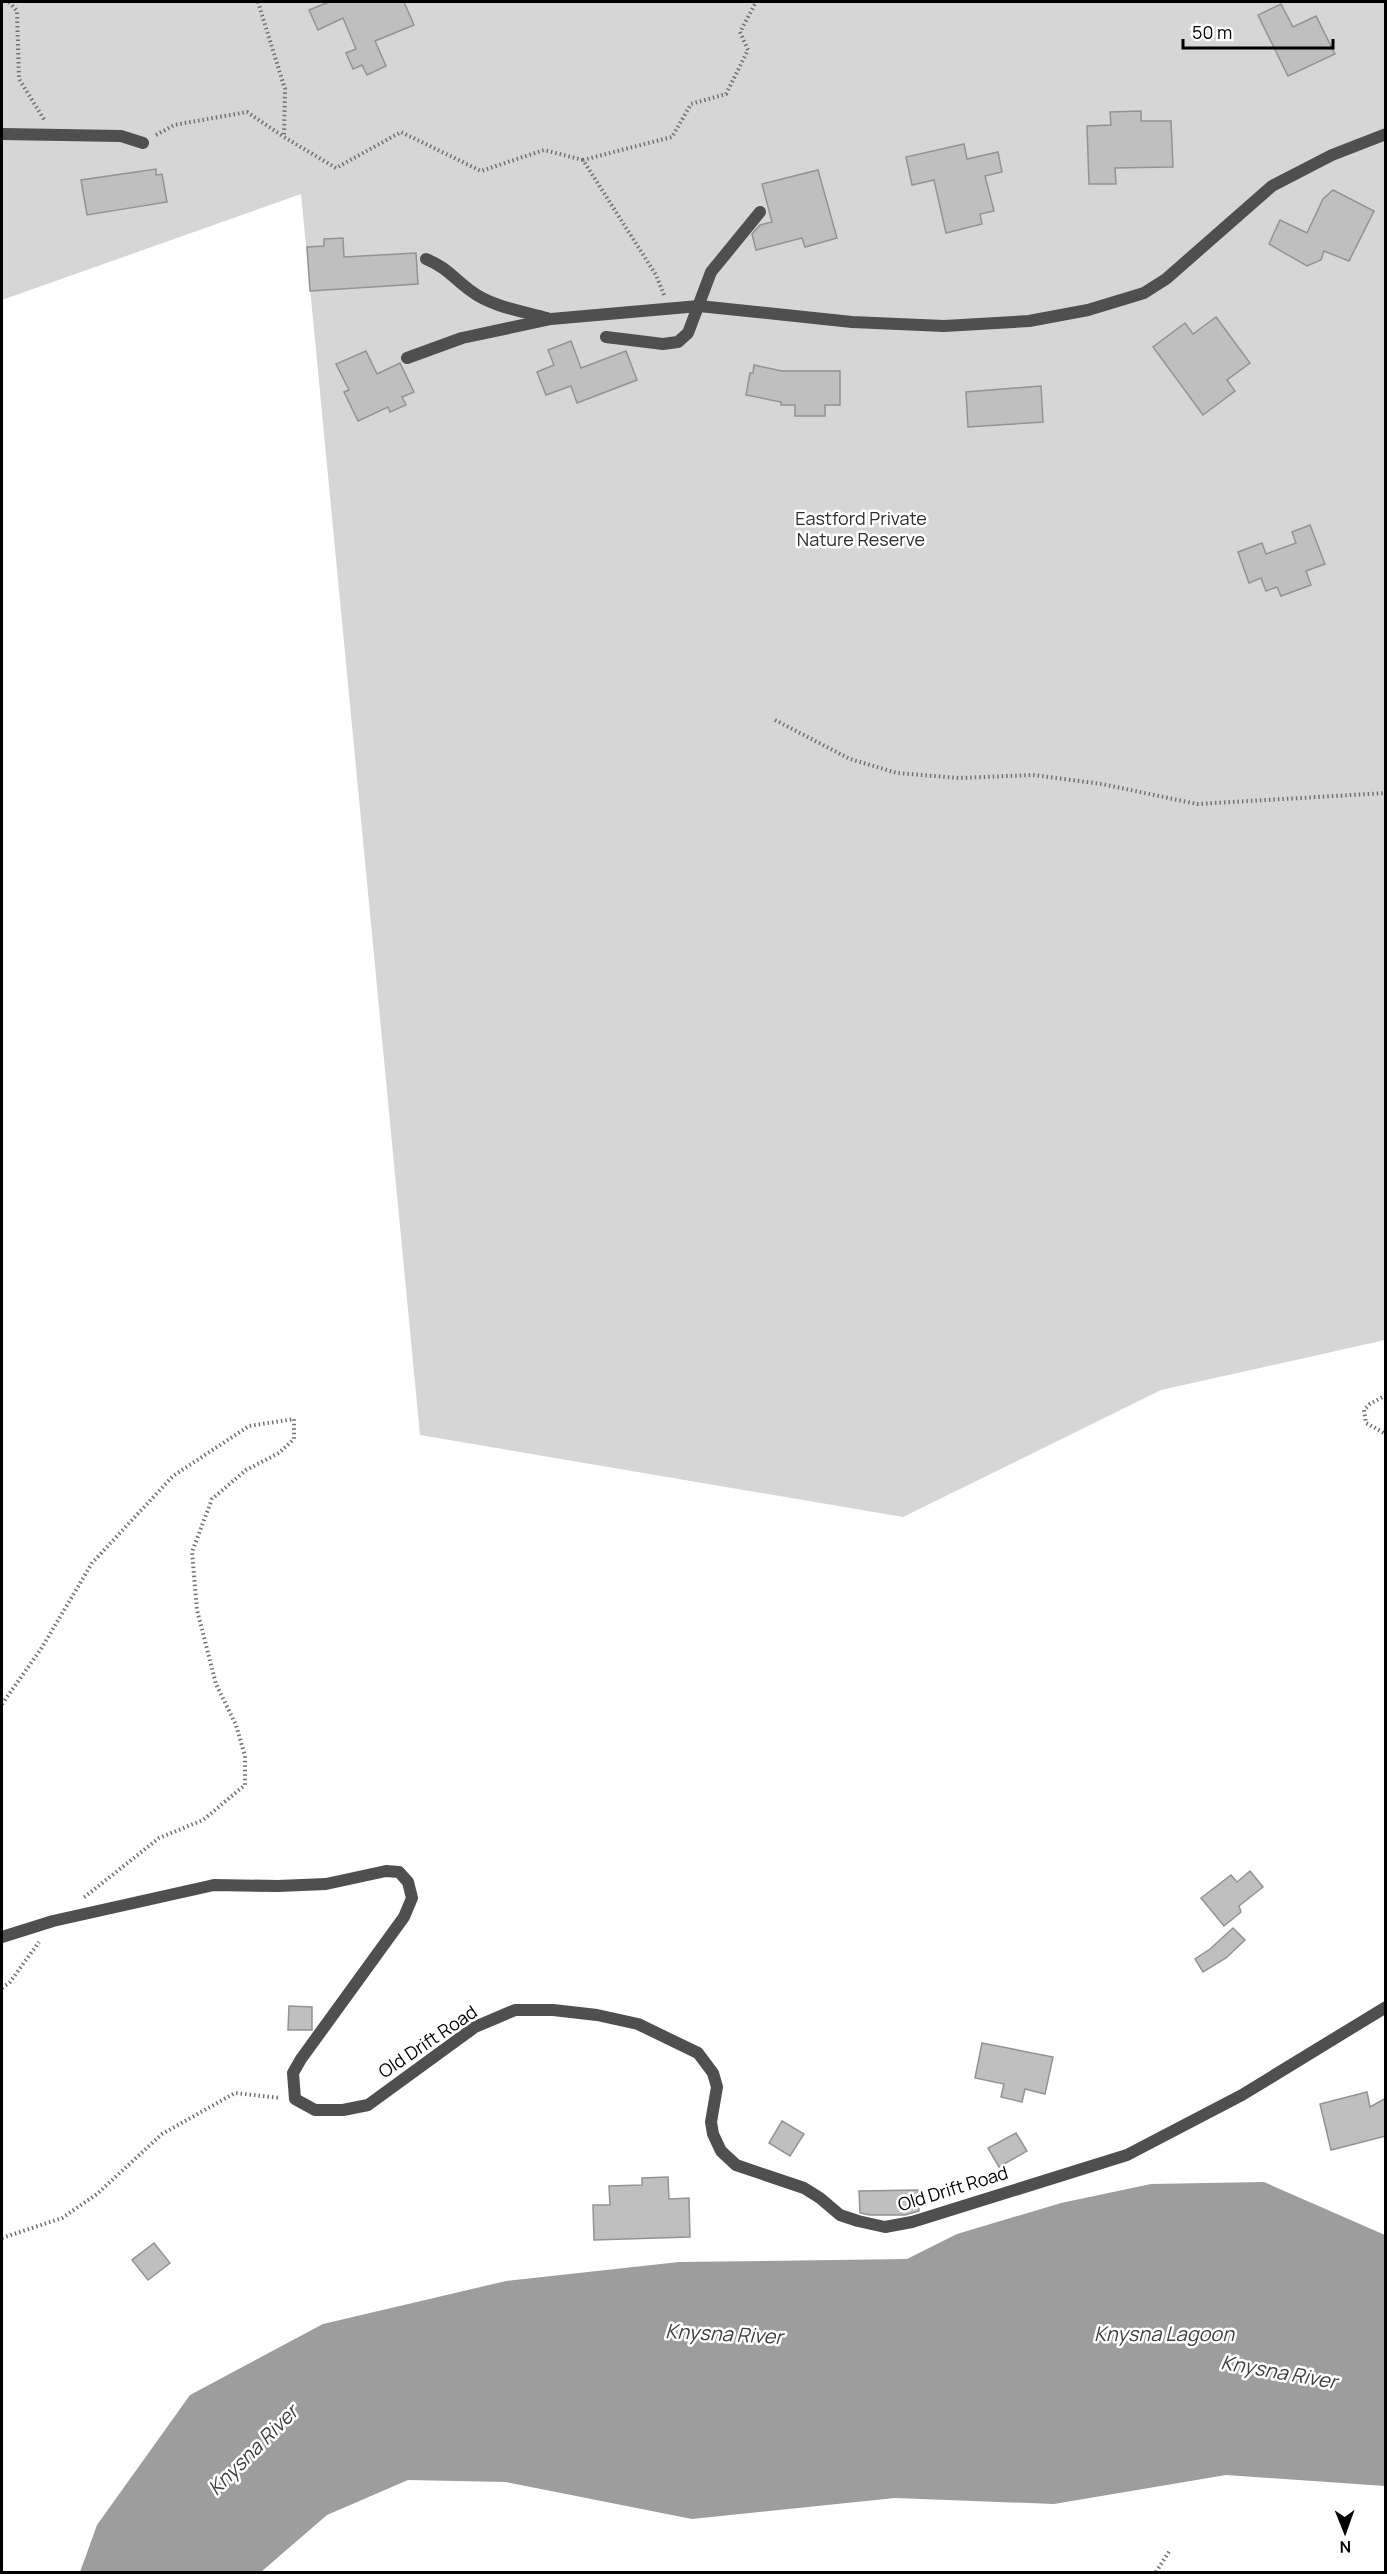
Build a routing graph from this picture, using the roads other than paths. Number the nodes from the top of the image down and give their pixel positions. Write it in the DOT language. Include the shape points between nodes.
graph roads {
  1 [pos="2,134"];
  2 [pos="1386,134"];
  3 [pos="143,142"];
  4 [pos="759,212"];
  5 [pos="426,259"];
  6 [pos="699,306"];
  7 [pos="551,319"];
  8 [pos="606,337"];
  9 [pos="407,358"];
  10 [pos="2,1937"];
  11 [pos="1386,2007"];
  1 -- 3 [label="street" via="120,136"];
  2 -- 6 [label="street" via="1332,155 1272,186 1166,279 1144,293 1088,310 1029,321 944,326 852,322"];
  4 -- 6 [label="street" via="711,272"];
  5 -- 7 [label="street" via="443,266 472,292 489,301"];
  6 -- 7 [label="street"];
  6 -- 8 [label="street" via="688,333 678,342 663,344"];
  7 -- 9 [label="street" via="462,338"];
  10 -- 11 [label="street, Old Drift Road" via="214,1884 326,1884 386,1871 399,1872 408,1882 412,1898 404,1917 301,2059 293,2073 295,2099 315,2110 368,2105 475,2027 515,2010 597,2015 638,2024 698,2053 713,2073 717,2087 712,2134 721,2151 736,2164 804,2188 840,2215 885,2227 1127,2155 1242,2095"];
}
